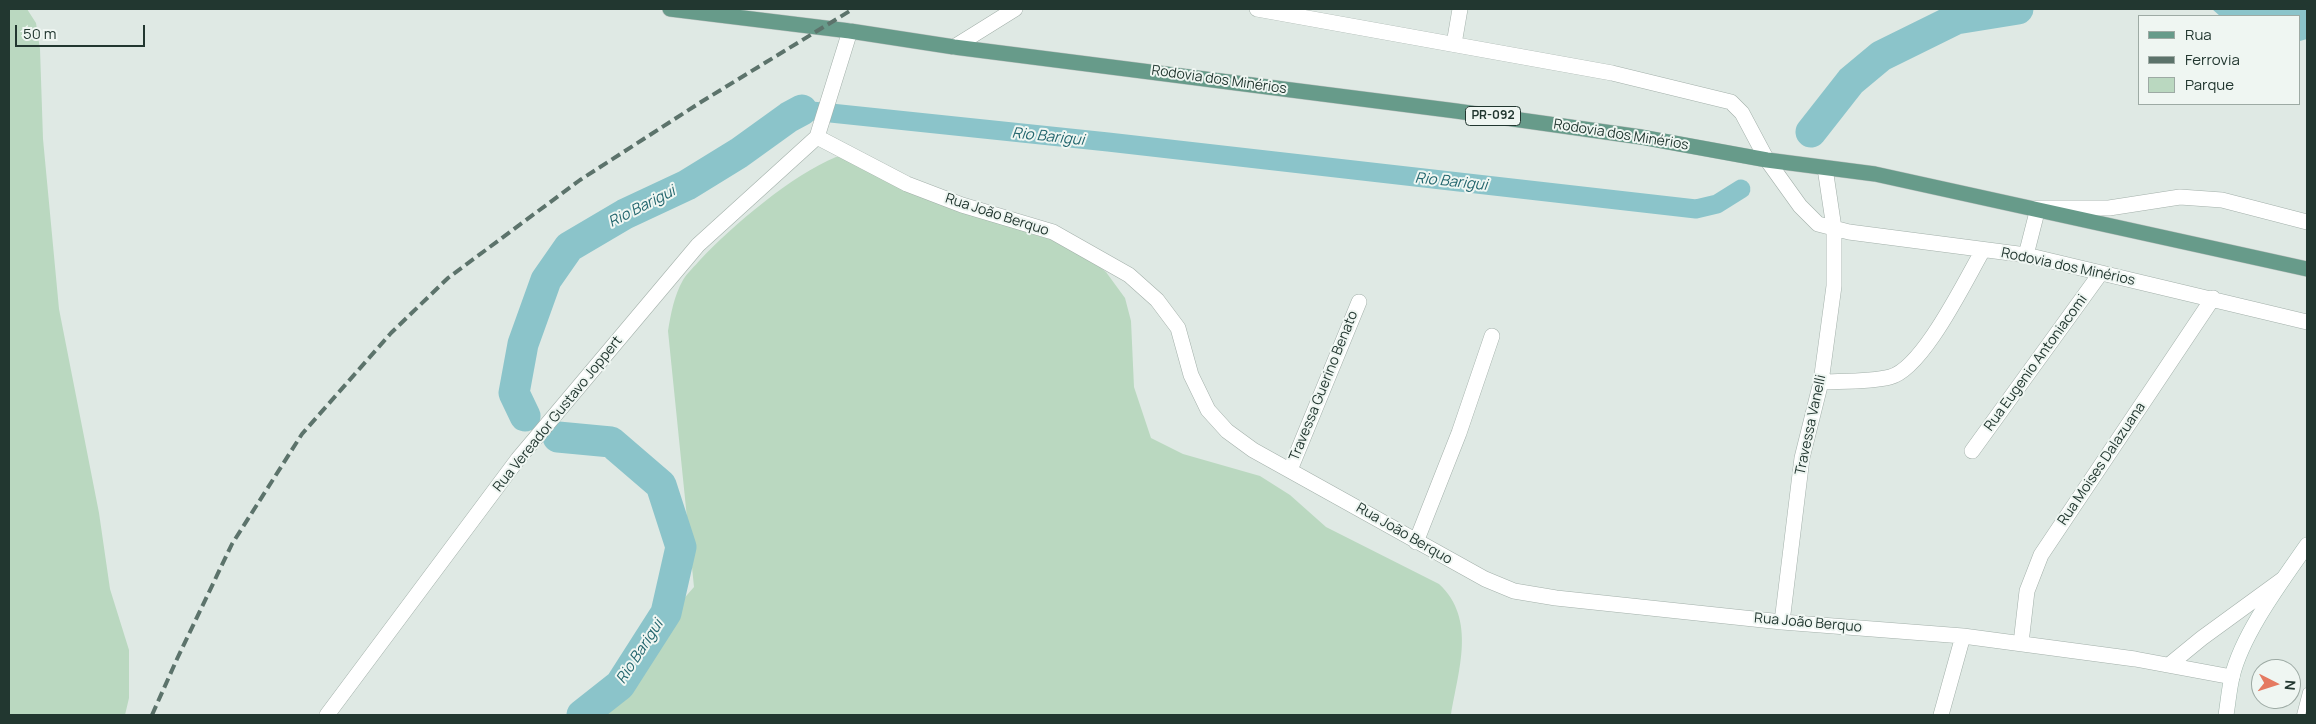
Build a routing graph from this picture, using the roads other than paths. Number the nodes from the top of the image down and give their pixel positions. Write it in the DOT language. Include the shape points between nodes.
graph roads {
  1 [pos="670,9"];
  2 [pos="1015,9"];
  3 [pos="1257,9"];
  4 [pos="1460,9"];
  5 [pos="850,31"];
  6 [pos="1454,44"];
  7 [pos="954,47"];
  8 [pos="817,137"];
  9 [pos="1767,160"];
  10 [pos="1825,168"];
  11 [pos="2038,208"];
  12 [pos="2307,222"];
  13 [pos="1834,228"];
  14 [pos="1983,250"];
  15 [pos="2026,255"];
  16 [pos="2307,269"];
  17 [pos="2100,274"];
  18 [pos="2214,298"];
  19 [pos="1359,302"];
  20 [pos="2307,322"];
  21 [pos="1492,336"];
  22 [pos="1821,382"];
  23 [pos="1972,451"];
  24 [pos="1290,470"];
  25 [pos="1416,542"];
  26 [pos="2307,545"];
  27 [pos="2284,578"];
  28 [pos="1782,622"];
  29 [pos="1963,636"];
  30 [pos="2021,642"];
  31 [pos="2169,665"];
  32 [pos="2232,676"];
  33 [pos="2307,692"];
  34 [pos="327,715"];
  35 [pos="1941,715"];
  36 [pos="2226,715"];
  37 [pos="2302,715"];
  1 -- 5 [label="main road, Rodovia dos Minérios / PR-092"];
  2 -- 7 [label="street"];
  3 -- 6 [label="street"];
  4 -- 6 [label="street"];
  5 -- 7 [label="main road, Rodovia dos Minérios / PR-092"];
  5 -- 8 [label="street"];
  6 -- 9 [label="street" via="1612,73 1731,102 1742,113"];
  7 -- 9 [label="main road, Rodovia dos Minérios / PR-092" via="1456,110 1641,137"];
  8 -- 24 [label="street, Rua João Berquo" via="907,184 962,205 1053,232 1129,274 1157,300 1178,328 1191,375 1208,410 1227,431"];
  8 -- 34 [label="street, Rua Vereador Gustavo Joppert" via="691,253 518,459"];
  9 -- 10 [label="main road, Rodovia dos Minérios / PR-092"];
  9 -- 13 [label="street, Rodovia dos Minérios" via="1800,206 1818,224"];
  10 -- 11 [label="main road, Rodovia dos Minérios / PR-092" via="1874,174"];
  10 -- 13 [label="street, Travessa Vanelli"];
  11 -- 12 [label="street" via="2109,208 2180,197 2222,200"];
  11 -- 15 [label="street"];
  11 -- 16 [label="main road, Rodovia dos Minérios / PR-092"];
  13 -- 14 [label="street, Rodovia dos Minérios"];
  13 -- 22 [label="street, Travessa Vanelli" via="1834,286"];
  14 -- 15 [label="street, Rodovia dos Minérios"];
  14 -- 22 [label="street" via="1931,340 1911,363 1891,377"];
  15 -- 17 [label="street, Rodovia dos Minérios"];
  17 -- 18 [label="street, Rodovia dos Minérios"];
  17 -- 23 [label="street, Rua Eugenio Antoniacomi"];
  18 -- 20 [label="street, Rodovia dos Minérios"];
  18 -- 30 [label="street, Rua Moises Dalazuana" via="2041,555 2028,591"];
  19 -- 24 [label="street, Travessa Guerino Benato"];
  21 -- 25 [label="street" via="1459,433"];
  22 -- 28 [label="street, Travessa Vanelli" via="1802,458"];
  24 -- 25 [label="street, Rua João Berquo"];
  25 -- 28 [label="street, Rua João Berquo" via="1514,591"];
  26 -- 27 [label="street"];
  27 -- 31 [label="street"];
  27 -- 32 [label="street" via="2245,642"];
  28 -- 29 [label="street, Rua João Berquo"];
  29 -- 30 [label="street, Rua João Berquo"];
  29 -- 35 [label="street"];
  30 -- 31 [label="street, Rua João Berquo"];
  31 -- 32 [label="street, Rua João Berquo"];
  32 -- 36 [label="street"];
  33 -- 37 [label="lane"];
}
